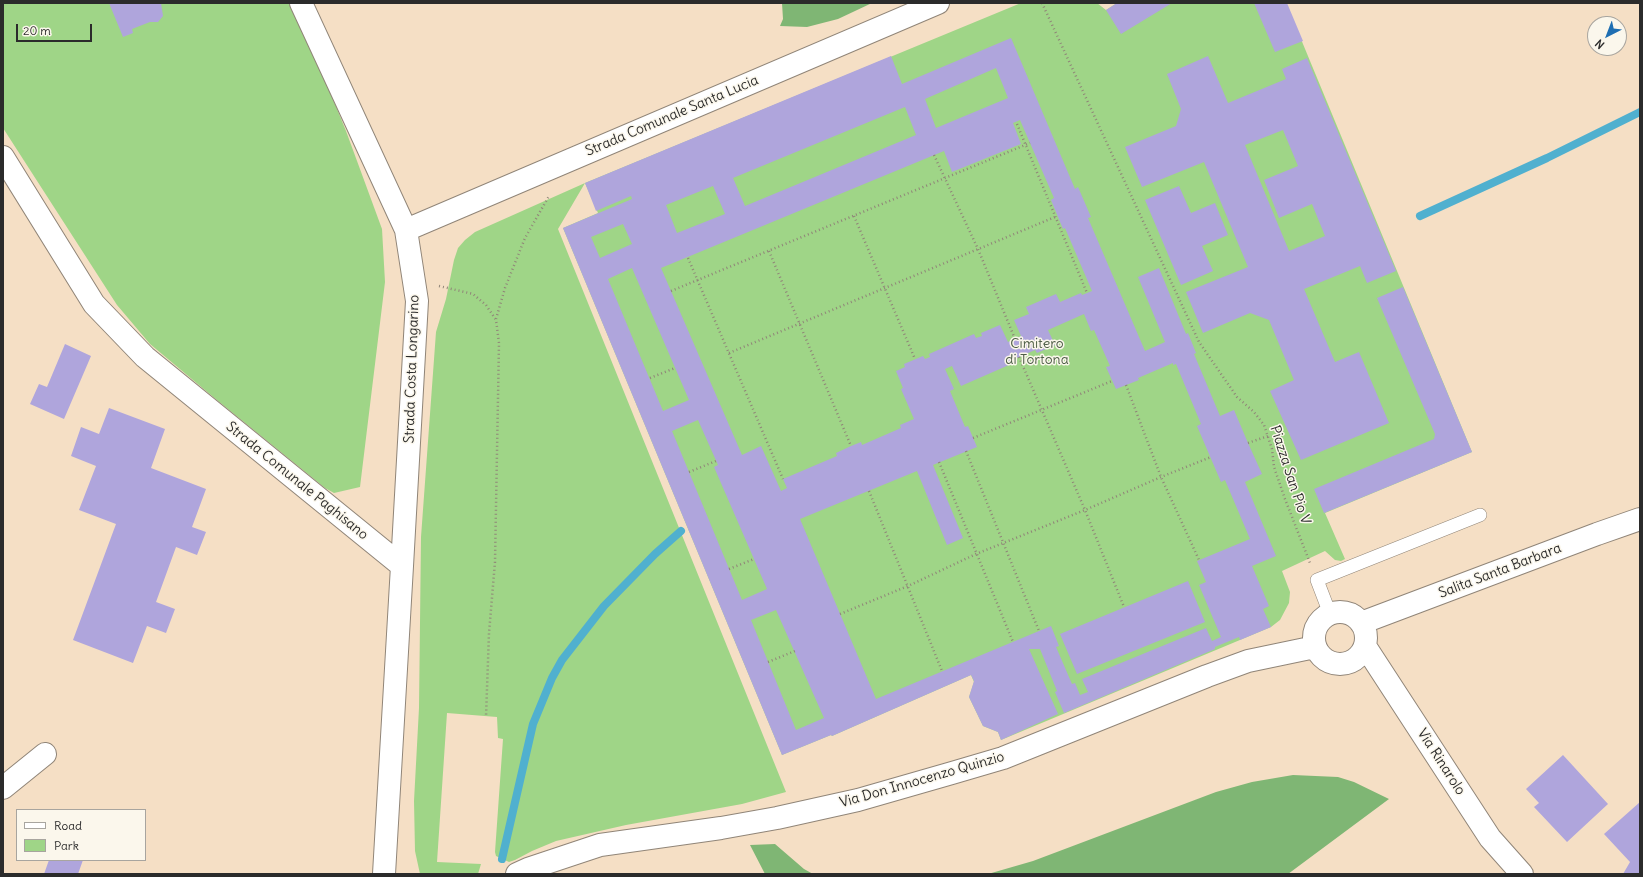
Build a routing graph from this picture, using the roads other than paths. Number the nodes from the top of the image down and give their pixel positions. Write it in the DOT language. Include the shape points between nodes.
graph roads {
  1 [pos="302,3"];
  2 [pos="938,3"];
  3 [pos="3,157"];
  4 [pos="406,230"];
  5 [pos="1480,515"];
  6 [pos="1640,519"];
  7 [pos="402,566"];
  8 [pos="1330,614"];
  9 [pos="1361,624"];
  10 [pos="1365,646"];
  11 [pos="1315,647"];
  12 [pos="45,754"];
  13 [pos="3,788"];
  14 [pos="384,874"];
  15 [pos="517,874"];
  16 [pos="1522,874"];
  1 -- 4 [label="street, Strada Costa Longarino"];
  2 -- 4 [label="street, Strada Comunale Santa Lucia"];
  3 -- 7 [label="street, Strada Comunale Paghisano" via="94,304 145,358"];
  4 -- 7 [label="street, Strada Costa Longarino" via="417,301"];
  5 -- 8 [label="lane" via="1317,580"];
  6 -- 9 [label="street, Salita Santa Barbara"];
  7 -- 14 [label="street"];
  8 -- 9 [label="street" via="1347,613"];
  8 -- 11 [label="street" via="1318,624 1313,639"];
  9 -- 10 [label="street" via="1366,638"];
  10 -- 11 [label="street" via="1356,659 1340,664 1325,660"];
  10 -- 16 [label="street, Via Rinarolo" via="1490,838"];
  11 -- 15 [label="street, Via Don Innocenzo Quinzio" via="1248,661 1003,758 858,800 721,828 600,845"];
  12 -- 13 [label="street"];
}
